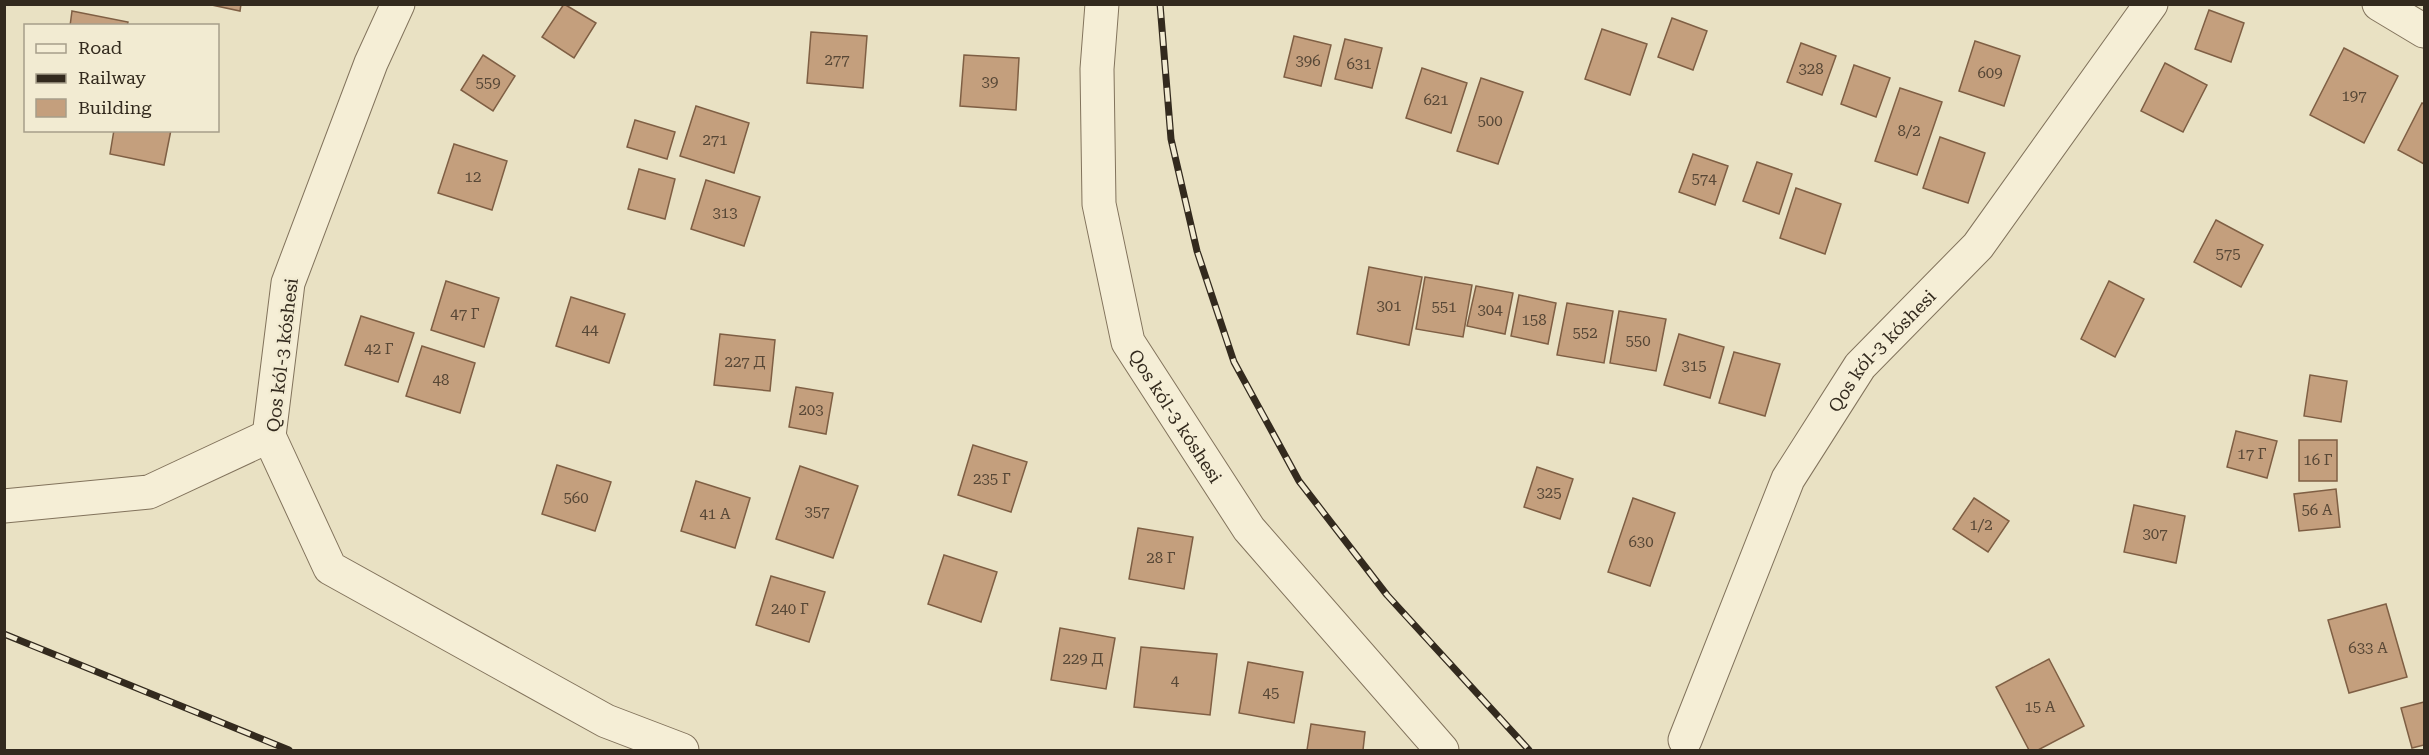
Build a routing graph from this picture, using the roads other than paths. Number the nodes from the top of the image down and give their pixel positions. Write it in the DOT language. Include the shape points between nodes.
graph roads {
  1 [pos="398,4"];
  2 [pos="1102,4"];
  3 [pos="2151,4"];
  4 [pos="2379,4"];
  5 [pos="2424,31"];
  6 [pos="269,436"];
  7 [pos="4,506"];
  8 [pos="1680,747"];
  9 [pos="682,750"];
  10 [pos="1442,750"];
  1 -- 6 [label="street, Qos kól-3 kóshesi" via="371,63 288,283"];
  2 -- 10 [label="street, Qos kól-3 kóshesi" via="1097,69 1099,204 1128,342 1249,529"];
  3 -- 8 [label="street, Qos kól-3 kóshesi" via="1978,246 1860,366 1848,384 1788,479"];
  4 -- 5 [label="street"];
  6 -- 7 [label="street" via="149,492"];
  6 -- 9 [label="street, Qos kól-3 kóshesi" via="330,568 606,721"];
}
